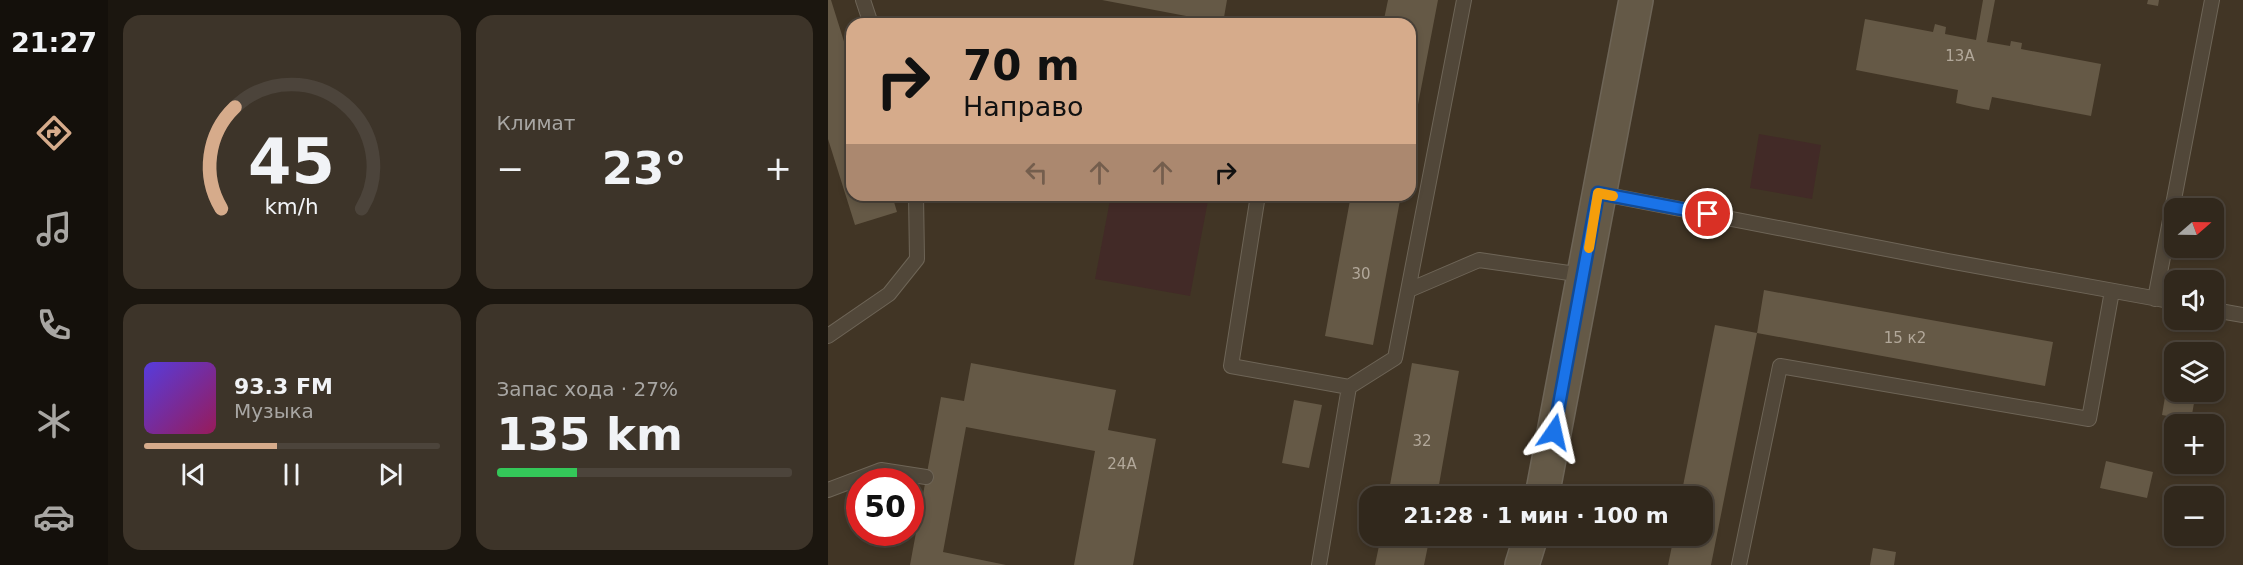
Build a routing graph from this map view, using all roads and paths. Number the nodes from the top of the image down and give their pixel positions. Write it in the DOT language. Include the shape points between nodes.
graph roads {
  1 [pos="863,0"];
  2 [pos="1464,0"];
  3 [pos="1636,0"];
  4 [pos="2212,0"];
  5 [pos="869,18"];
  6 [pos="1598,193"];
  7 [pos="916,201"];
  8 [pos="1257,201"];
  9 [pos="1583,275"];
  10 [pos="1409,290"];
  11 [pos="2112,291"];
  12 [pos="2155,299"];
  13 [pos="2164,300"];
  14 [pos="2224,311"];
  15 [pos="2243,315"];
  16 [pos="828,336"];
  17 [pos="1349,387"];
  18 [pos="926,477"];
  19 [pos="1544,486"];
  20 [pos="828,490"];
  21 [pos="1528,546"];
  22 [pos="1542,546"];
  23 [pos="1319,565"];
  24 [pos="1522,565"];
  25 [pos="1542,565"];
  26 [pos="1739,565"];
  1 -- 5 [label="lane"];
  2 -- 10 [label="lane"];
  3 -- 6 [label="main road"];
  4 -- 12 [label="lane"];
  6 -- 9 [label="main road"];
  6 -- 11 [label="lane"];
  7 -- 16 [label="lane" via="916,259 889,294"];
  8 -- 17 [label="lane" via="1231,366"];
  9 -- 10 [label="lane" via="1479,260"];
  9 -- 19 [label="main road"];
  10 -- 17 [label="lane" via="1395,358"];
  11 -- 12 [label="lane"];
  11 -- 26 [label="lane" via="2089,419 1780,366"];
  12 -- 13 [label="lane"];
  14 -- 15 [label="lane"];
  17 -- 23 [label="lane"];
  18 -- 20 [label="lane" via="881,470"];
  21 -- 24 [label="main road"];
  22 -- 25 [label="main road"];
}
